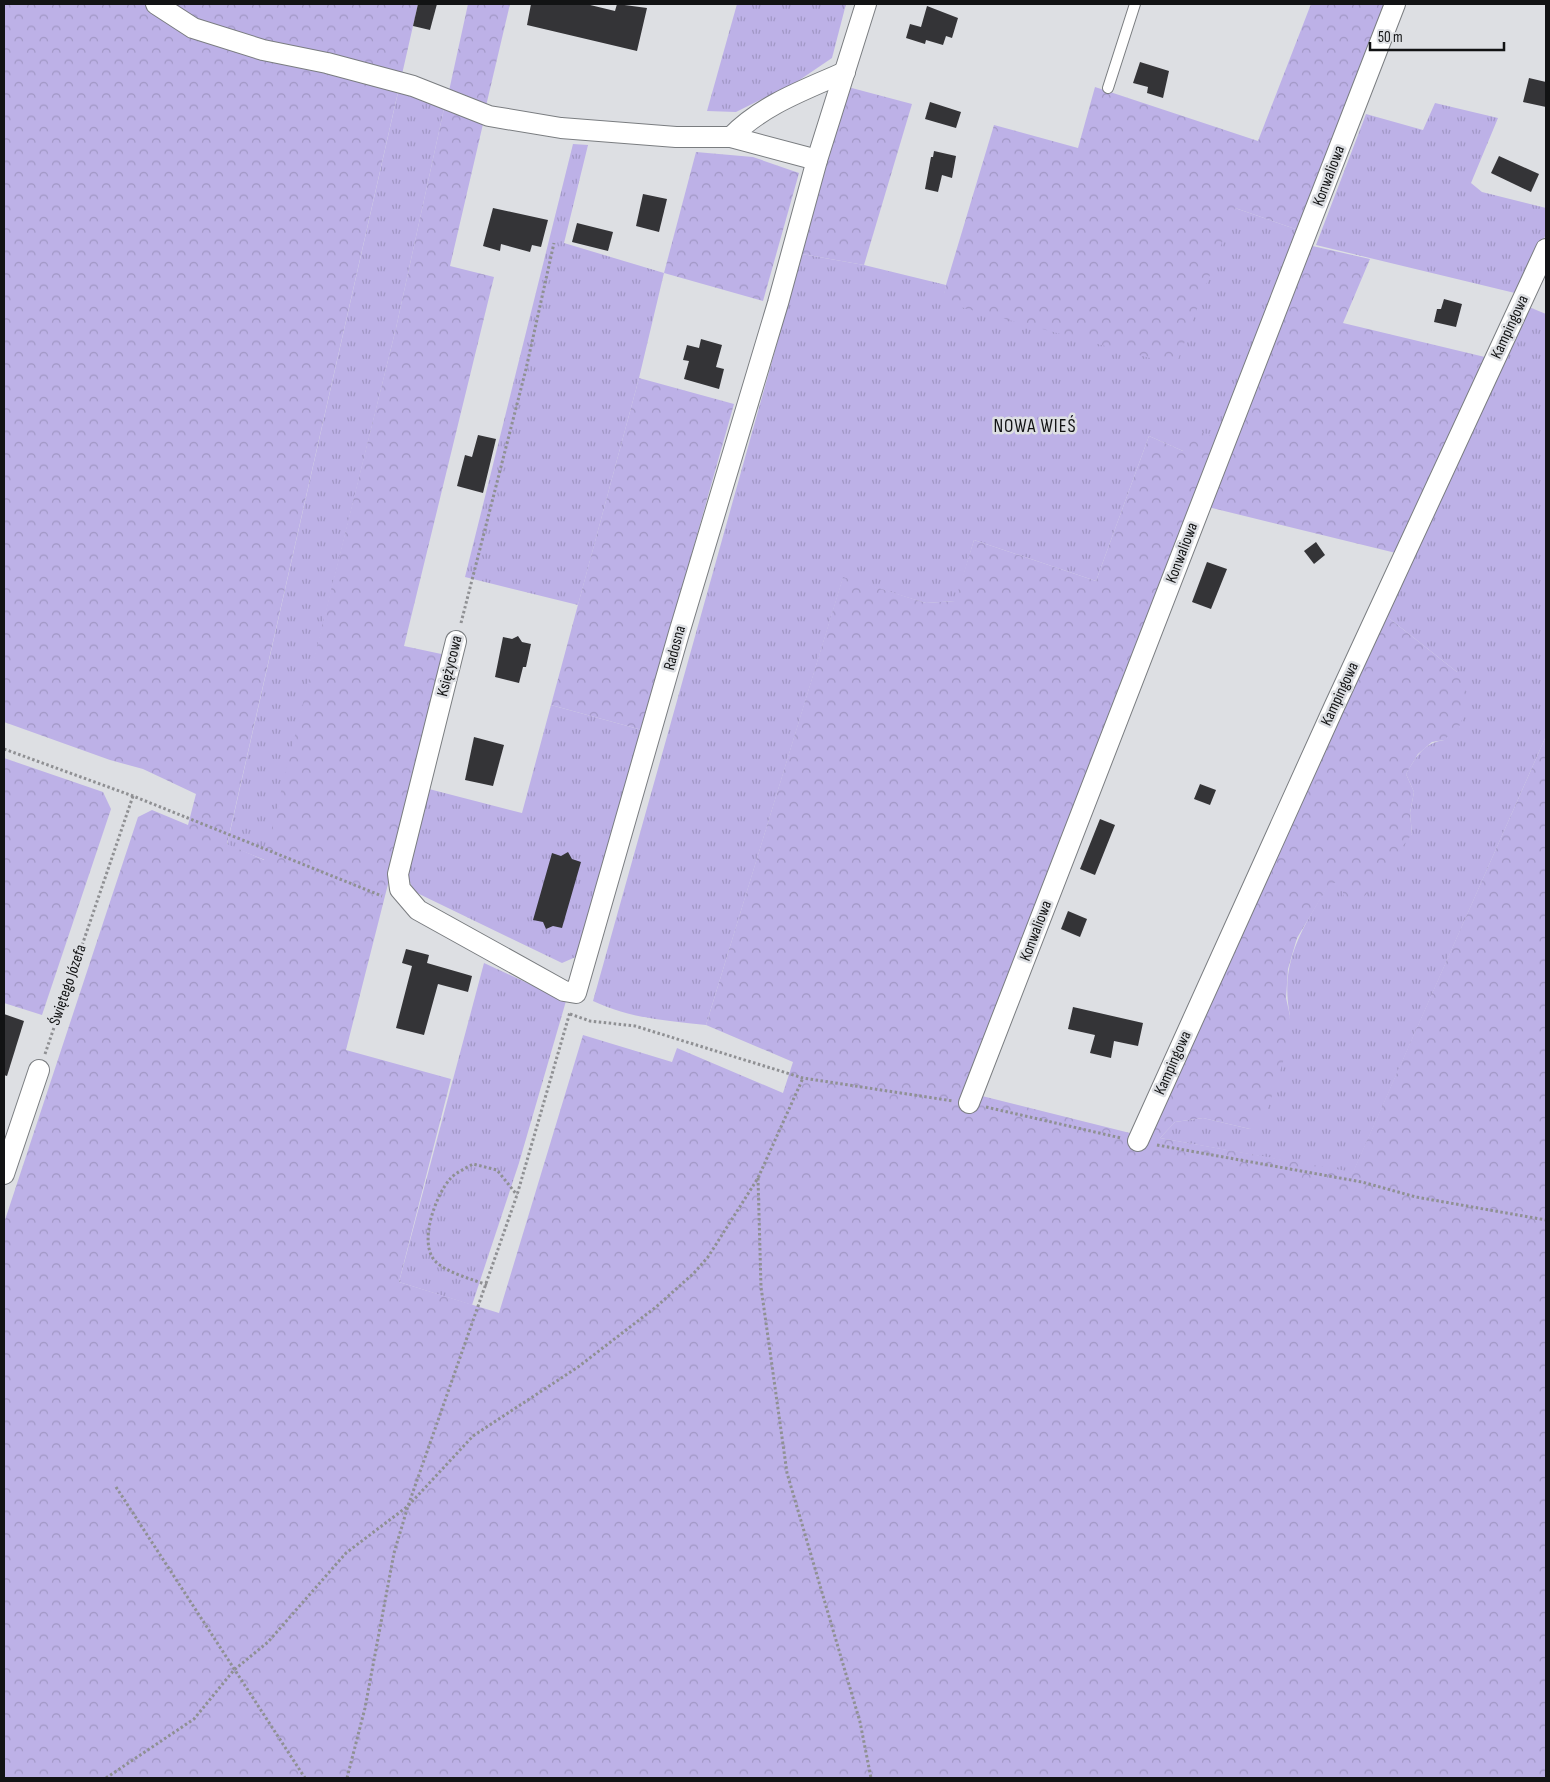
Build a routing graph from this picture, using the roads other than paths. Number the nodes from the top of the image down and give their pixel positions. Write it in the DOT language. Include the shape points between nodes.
graph roads {
  1 [pos="156,4"];
  2 [pos="866,4"];
  3 [pos="1135,4"];
  4 [pos="1395,4"];
  5 [pos="845,72"];
  6 [pos="1108,88"];
  7 [pos="731,138"];
  8 [pos="817,160"];
  9 [pos="1546,249"];
  10 [pos="456,640"];
  11 [pos="576,993"];
  12 [pos="39,1070"];
  13 [pos="969,1103"];
  14 [pos="1138,1141"];
  15 [pos="4,1174"];
  1 -- 7 [label="street" via="193,28 263,50 413,86 489,116 560,128"];
  2 -- 5 [label="street, Radosna"];
  3 -- 6 [label="lane"];
  4 -- 13 [label="street, Konwaliowa"];
  5 -- 7 [label="street" via="795,93 749,119"];
  5 -- 8 [label="street, Radosna"];
  7 -- 8 [label="street"];
  8 -- 11 [label="street, Radosna"];
  9 -- 14 [label="street, Kampingowa"];
  10 -- 11 [label="street, Księżycowa" via="398,874 400,890 418,910 564,991"];
  12 -- 15 [label="street"];
}
